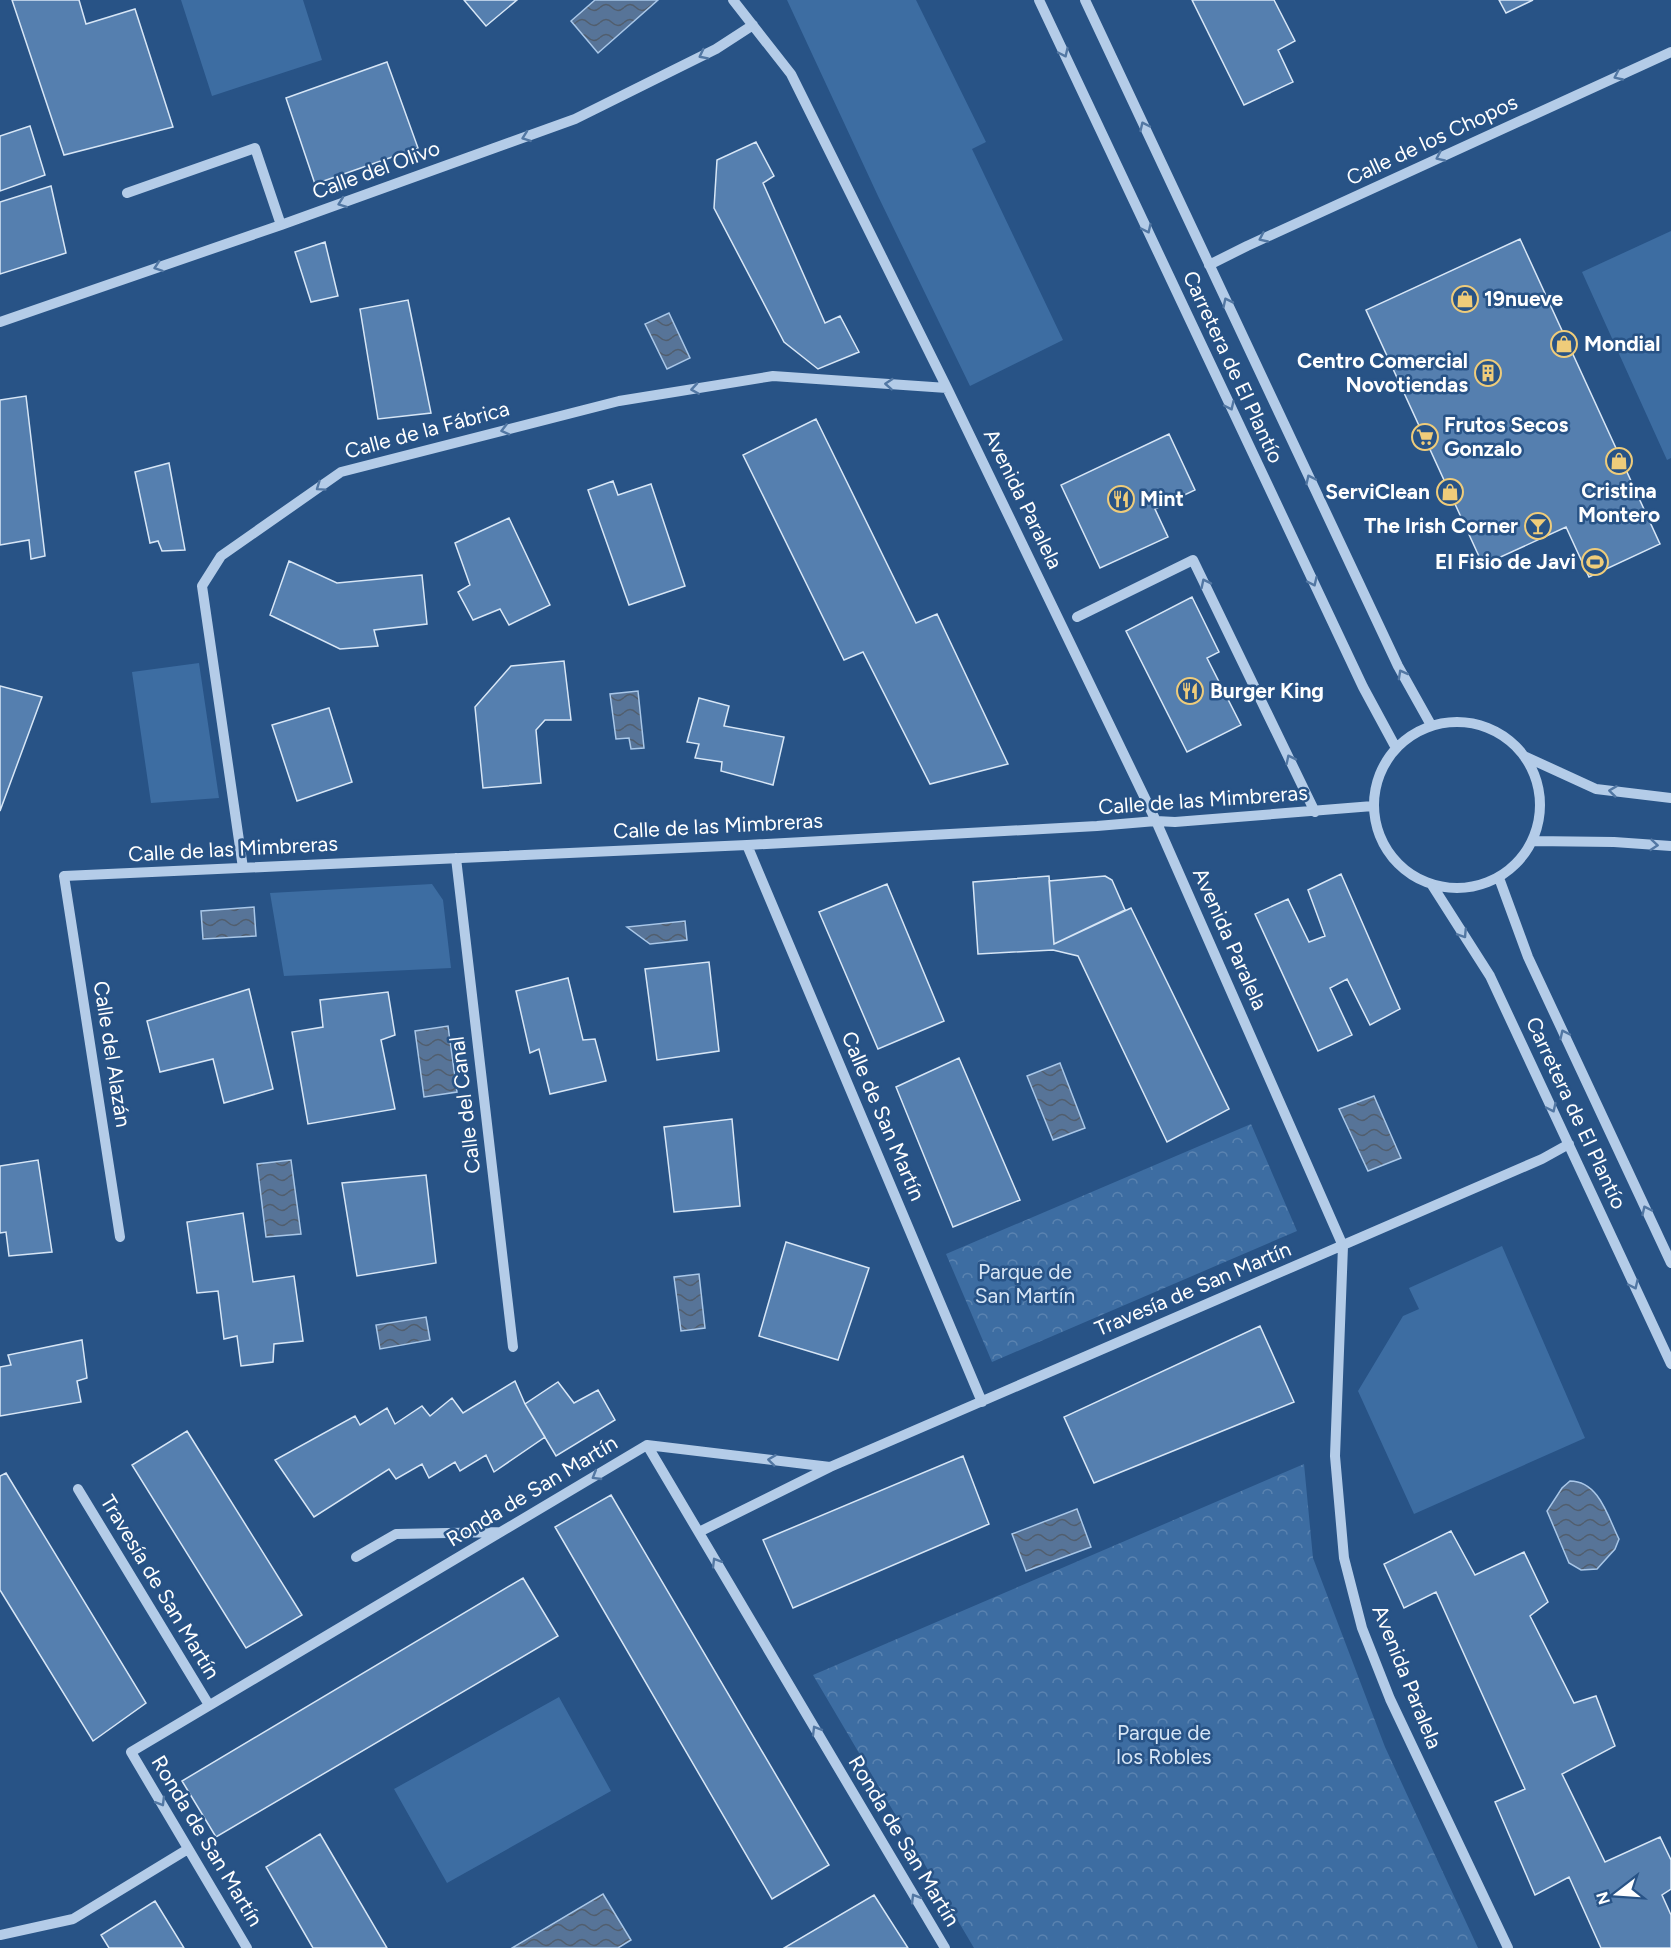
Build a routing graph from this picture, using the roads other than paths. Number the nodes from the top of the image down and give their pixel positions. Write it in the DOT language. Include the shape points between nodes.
graph roads {
  1 [pos="733,0"];
  2 [pos="1039,0"];
  3 [pos="1085,0"];
  4 [pos="753,25"];
  5 [pos="1671,52"];
  6 [pos="127,193"];
  7 [pos="281,225"];
  8 [pos="1209,265"];
  9 [pos="0,322"];
  10 [pos="947,387"];
  11 [pos="1077,617"];
  12 [pos="1431,725"];
  13 [pos="1396,748"];
  14 [pos="1524,756"];
  15 [pos="1671,798"];
  16 [pos="1373,806"];
  17 [pos="1315,812"];
  18 [pos="1156,821"];
  19 [pos="1532,841"];
  20 [pos="747,845"];
  21 [pos="1671,846"];
  22 [pos="456,858"];
  23 [pos="243,868"];
  24 [pos="64,876"];
  25 [pos="1499,878"];
  26 [pos="1432,885"];
  27 [pos="1569,1144"];
  28 [pos="120,1237"];
  29 [pos="1343,1246"];
  30 [pos="1671,1263"];
  31 [pos="513,1347"];
  32 [pos="1671,1364"];
  33 [pos="982,1402"];
  34 [pos="647,1445"];
  35 [pos="830,1467"];
  36 [pos="78,1489"];
  37 [pos="501,1532"];
  38 [pos="699,1532"];
  39 [pos="357,1557"];
  40 [pos="209,1705"];
  41 [pos="188,1849"];
  42 [pos="0,1935"];
  43 [pos="247,1948"];
  44 [pos="945,1948"];
  45 [pos="1508,1948"];
  1 -- 4 [label="street, Avenida Paralela"];
  2 -- 13 [label="street, Carretera de El Plantío, one-way" via="1363,687"];
  8 -- 3 [label="street, Carretera de El Plantío, one-way"];
  4 -- 7 [label="street, Calle del Olivo, one-way" via="716,49 575,119"];
  4 -- 10 [label="street, Avenida Paralela" via="791,74"];
  5 -- 8 [label="street, Calle de los Chopos, one-way"];
  6 -- 7 [label="street" via="255,148"];
  7 -- 9 [label="street, Calle del Olivo, one-way"];
  12 -- 8 [label="street, Carretera de El Plantío, one-way" via="1398,666"];
  10 -- 18 [label="street, Avenida Paralela"];
  10 -- 23 [label="street, Calle de la Fábrica, one-way" via="773,376 619,401 341,472 221,556 202,586"];
  17 -- 11 [label="street, one-way" via="1193,560"];
  12 -- 13 [label="street"];
  12 -- 14 [label="street" via="1457,721 1483,726 1506,738"];
  13 -- 16 [label="street" via="1379,775"];
  15 -- 14 [label="street, one-way" via="1596,789"];
  14 -- 19 [label="street" via="1540,797 1539,820"];
  16 -- 17 [label="street, Calle de las Mimbreras"];
  16 -- 26 [label="street" via="1377,832 1390,855 1408,873"];
  17 -- 18 [label="street, Calle de las Mimbreras"];
  18 -- 20 [label="street, Calle de las Mimbreras"];
  18 -- 29 [label="street, Avenida Paralela"];
  19 -- 21 [label="street, one-way"];
  19 -- 25 [label="street" via="1518,862"];
  20 -- 22 [label="street, Calle de las Mimbreras"];
  20 -- 33 [label="street, Calle de San Martín"];
  22 -- 23 [label="street, Calle de las Mimbreras"];
  22 -- 31 [label="street, Calle del Canal"];
  23 -- 24 [label="street, Calle de las Mimbreras"];
  24 -- 28 [label="street, Calle del Alazán"];
  25 -- 26 [label="street" via="1454,889"];
  30 -- 25 [label="street, Carretera de El Plantío, one-way" via="1528,957"];
  26 -- 27 [label="street, Carretera de El Plantío, one-way" via="1490,976"];
  27 -- 29 [label="street, Travesía de San Martín"];
  27 -- 32 [label="street, Carretera de El Plantío, one-way"];
  29 -- 33 [label="street, Travesía de San Martín"];
  29 -- 45 [label="street, Avenida Paralela" via="1335,1456 1344,1558 1362,1628 1390,1699"];
  33 -- 35 [label="street, Travesía de San Martín"];
  35 -- 34 [label="street, one-way"];
  34 -- 37 [label="street, Ronda de San Martín, one-way"];
  34 -- 38 [label="street, Ronda de San Martín"];
  35 -- 38 [label="street, Travesía de San Martín"];
  36 -- 40 [label="street, Travesía de San Martín"];
  37 -- 39 [label="street" via="396,1534"];
  37 -- 40 [label="street, Ronda de San Martín"];
  44 -- 38 [label="street, Ronda de San Martín, one-way"];
  40 -- 41 [label="street, Ronda de San Martín, one-way" via="131,1752"];
  41 -- 42 [label="street" via="73,1919"];
  41 -- 43 [label="street, Ronda de San Martín"];
}
